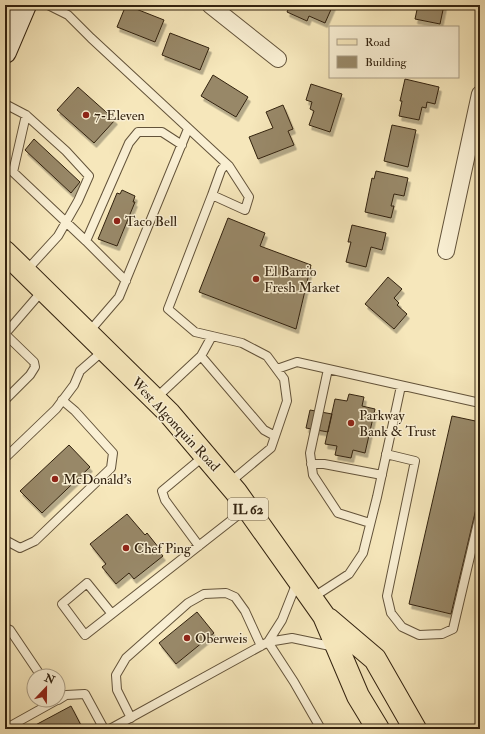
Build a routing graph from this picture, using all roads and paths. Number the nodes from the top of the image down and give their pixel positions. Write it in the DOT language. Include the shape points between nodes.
graph roads {
  1 [pos="48,5"];
  2 [pos="210,5"];
  3 [pos="18,8"];
  4 [pos="5,52"];
  5 [pos="278,60"];
  6 [pos="480,94"];
  7 [pos="5,104"];
  8 [pos="26,115"];
  9 [pos="188,129"];
  10 [pos="182,145"];
  11 [pos="226,164"];
  12 [pos="212,195"];
  13 [pos="66,222"];
  14 [pos="86,241"];
  15 [pos="446,251"];
  16 [pos="5,252"];
  17 [pos="25,272"];
  18 [pos="126,281"];
  19 [pos="44,290"];
  20 [pos="88,333"];
  21 [pos="5,334"];
  22 [pos="212,336"];
  23 [pos="104,350"];
  24 [pos="201,356"];
  25 [pos="277,369"];
  26 [pos="328,369"];
  27 [pos="401,386"];
  28 [pos="154,399"];
  29 [pos="5,400"];
  30 [pos="62,400"];
  31 [pos="480,403"];
  32 [pos="275,436"];
  33 [pos="386,454"];
  34 [pos="205,455"];
  35 [pos="5,458"];
  36 [pos="311,464"];
  37 [pos="382,475"];
  38 [pos="229,483"];
  39 [pos="248,508"];
  40 [pos="480,514"];
  41 [pos="370,523"];
  42 [pos="5,540"];
  43 [pos="199,546"];
  44 [pos="298,579"];
  45 [pos="312,598"];
  46 [pos="112,614"];
  47 [pos="324,616"];
  48 [pos="5,628"];
  49 [pos="264,644"];
  50 [pos="338,648"];
  51 [pos="36,668"];
  52 [pos="66,695"];
  53 [pos="43,708"];
  54 [pos="130,718"];
  55 [pos="5,729"];
  56 [pos="104,729"];
  57 [pos="110,729"];
  58 [pos="320,729"];
  59 [pos="378,729"];
  60 [pos="415,729"];
  1 -- 9 [label="lane" via="68,15"];
  2 -- 5 [label="street"];
  3 -- 4 [label="main road"];
  6 -- 15 [label="street"];
  7 -- 8 [label="lane"];
  8 -- 13 [label="lane" via="13,172"];
  8 -- 13 [label="lane" via="89,176"];
  9 -- 10 [label="lane"];
  9 -- 11 [label="lane"];
  10 -- 14 [label="lane" via="162,132 138,132 129,143"];
  10 -- 18 [label="lane"];
  11 -- 12 [label="lane" via="221,170"];
  11 -- 12 [label="lane" via="249,197 245,210"];
  12 -- 22 [label="lane" via="168,309 195,332"];
  13 -- 14 [label="lane"];
  13 -- 17 [label="lane" via="58,236"];
  14 -- 18 [label="lane"];
  16 -- 17 [label="main road, West Algonquin Road / IL 62"];
  17 -- 19 [label="main road, West Algonquin Road / IL 62"];
  18 -- 20 [label="lane" via="119,297"];
  19 -- 20 [label="main road, West Algonquin Road / IL 62"];
  19 -- 21 [label="lane"];
  20 -- 23 [label="main road, West Algonquin Road / IL 62"];
  21 -- 29 [label="lane" via="34,362 35,367"];
  22 -- 24 [label="lane"];
  22 -- 25 [label="lane" via="242,343 267,356"];
  23 -- 28 [label="main road, West Algonquin Road / IL 62"];
  23 -- 30 [label="lane" via="80,371 74,385"];
  24 -- 28 [label="lane"];
  24 -- 32 [label="lane" via="264,430"];
  25 -- 26 [label="lane" via="297,362"];
  25 -- 32 [label="lane" via="284,379 287,401"];
  26 -- 27 [label="lane"];
  26 -- 36 [label="lane" via="310,453"];
  27 -- 31 [label="lane"];
  27 -- 33 [label="lane"];
  28 -- 34 [label="main road, West Algonquin Road / IL 62"];
  30 -- 35 [label="lane" via="56,409"];
  30 -- 42 [label="lane" via="113,454 111,468 35,542 20,548"];
  32 -- 38 [label="lane" via="271,448"];
  33 -- 37 [label="lane"];
  33 -- 40 [label="lane" via="415,461 387,596 391,613 402,627 418,635 442,634 453,629"];
  34 -- 38 [label="main road, West Algonquin Road / IL 62"];
  34 -- 43 [label="lane" via="162,491 165,500"];
  36 -- 37 [label="lane"];
  36 -- 41 [label="lane" via="313,475 338,513"];
  37 -- 41 [label="lane"];
  38 -- 39 [label="main road, West Algonquin Road / IL 62"];
  39 -- 43 [label="lane"];
  39 -- 44 [label="main road, West Algonquin Road / IL 62"];
  41 -- 45 [label="lane" via="362,553 349,574"];
  43 -- 46 [label="lane"];
  44 -- 45 [label="main road, West Algonquin Road / IL 62"];
  44 -- 49 [label="lane" via="282,620"];
  45 -- 47 [label="main road, West Algonquin Road / IL 62"];
  46 -- 46 [label="lane" via="87,583 62,604 86,636"];
  47 -- 50 [label="main road, West Algonquin Road / IL 62"];
  47 -- 60 [label="main road, West Algonquin Road / IL 62" via="375,658"];
  48 -- 51 [label="lane" via="10,630"];
  49 -- 50 [label="lane" via="292,638"];
  49 -- 54 [label="lane"];
  49 -- 54 [label="lane" via="235,597 226,593 204,594 188,602 126,658 116,675 117,690"];
  49 -- 58 [label="lane" via="294,682"];
  50 -- 59 [label="main road, West Algonquin Road / IL 62" via="358,696"];
  52 -- 56 [label="lane" via="85,694"];
  53 -- 55 [label="lane"];
  54 -- 57 [label="lane"];
}
